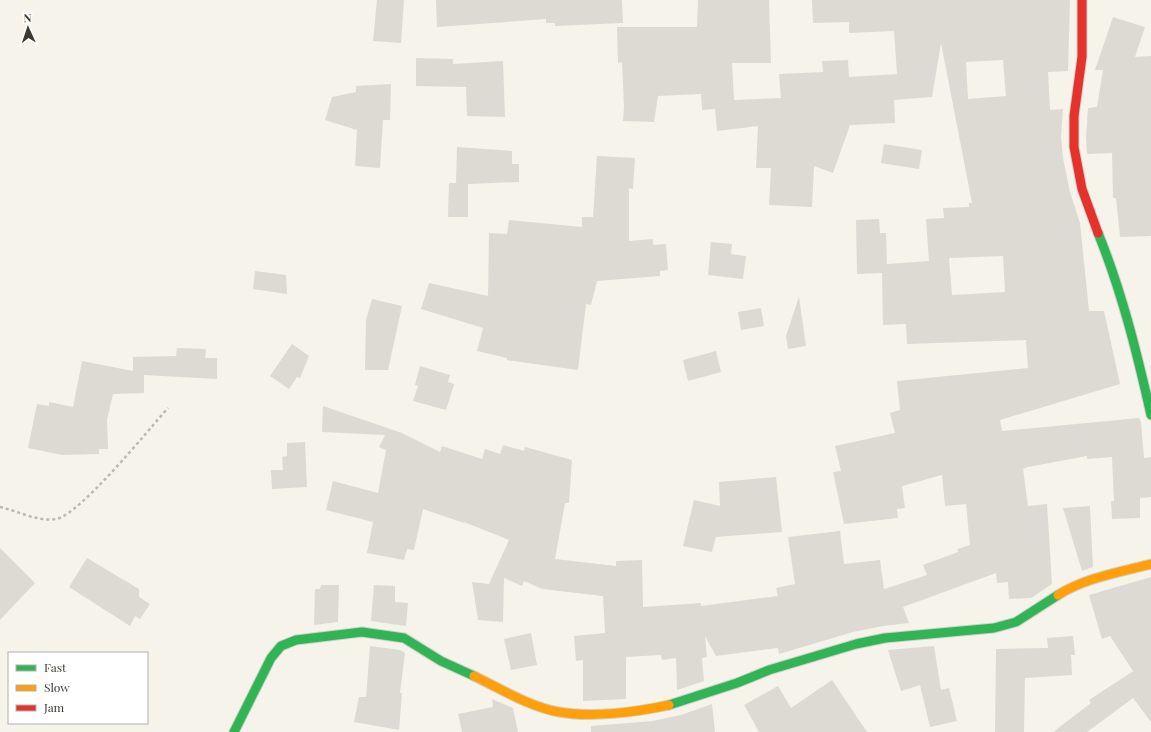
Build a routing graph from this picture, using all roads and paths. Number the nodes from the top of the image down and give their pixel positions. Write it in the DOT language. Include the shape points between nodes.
graph roads {
  1 [pos="1082,0"];
  2 [pos="168,408"];
  3 [pos="1151,415"];
  4 [pos="0,507"];
  5 [pos="1151,564"];
  6 [pos="234,732"];
  1 -- 3 [label="street" via="1082,48 1075,102 1074,156 1078,178 1116,279 1136,342"];
  2 -- 4 [label="path" via="86,500 65,517 46,519"];
  5 -- 6 [label="street" via="1095,579 1066,590 1016,622 994,628 915,634 878,640 769,670 676,703 650,709 593,714 559,712 532,703 441,660 404,638 362,632 296,640 281,646 271,658"];
}
